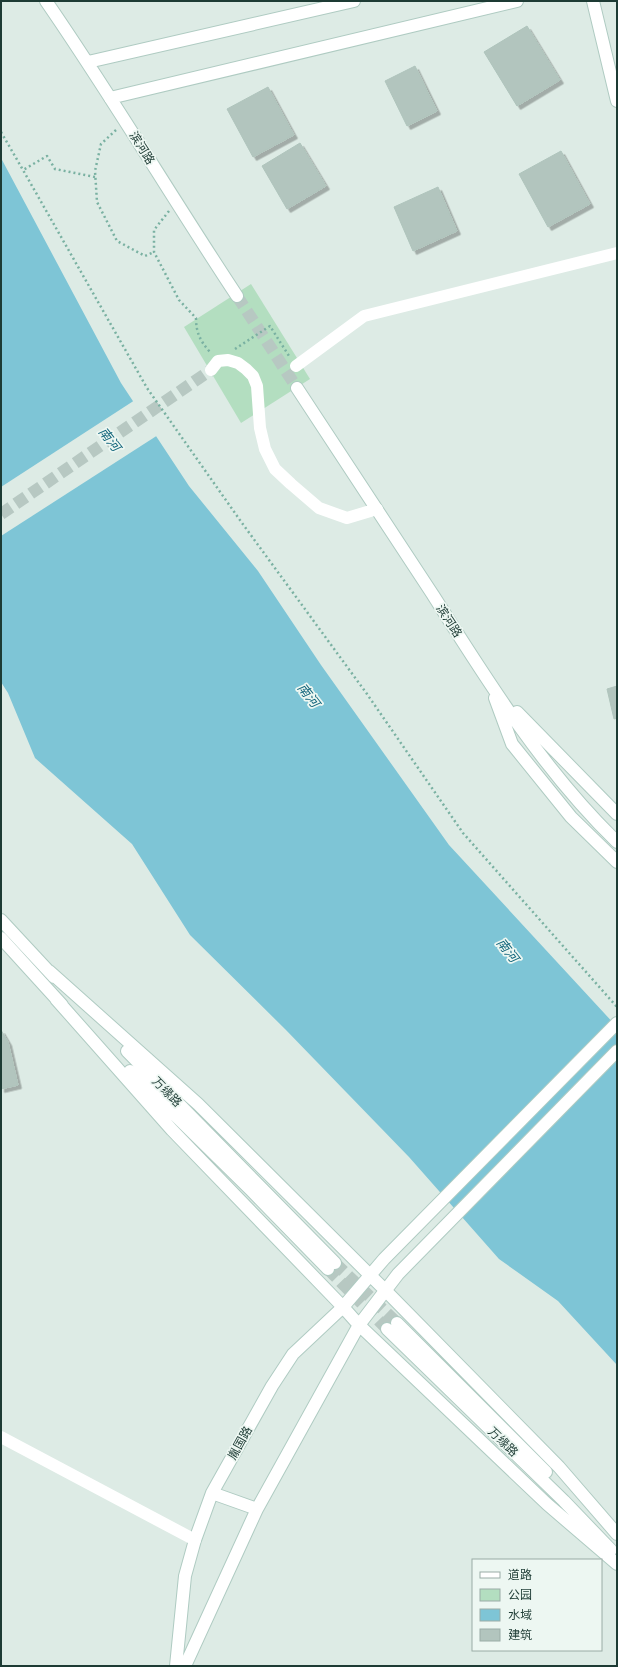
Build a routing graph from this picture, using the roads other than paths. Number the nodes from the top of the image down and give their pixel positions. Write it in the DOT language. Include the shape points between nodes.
graph roads {
  1 [pos="46,1"];
  2 [pos="354,1"];
  3 [pos="517,1"];
  4 [pos="593,1"];
  5 [pos="88,62"];
  6 [pos="110,98"];
  7 [pos="617,101"];
  8 [pos="617,253"];
  9 [pos="237,296"];
  10 [pos="215,366"];
  11 [pos="296,366"];
  12 [pos="297,388"];
  13 [pos="377,509"];
  14 [pos="489,684"];
  15 [pos="617,814"];
  16 [pos="617,842"];
  17 [pos="617,862"];
  18 [pos="1,920"];
  19 [pos="1,938"];
  20 [pos="49,971"];
  21 [pos="56,999"];
  22 [pos="617,1023"];
  23 [pos="617,1051"];
  24 [pos="369,1276"];
  25 [pos="385,1290"];
  26 [pos="343,1307"];
  27 [pos="359,1325"];
  28 [pos="1,1437"];
  29 [pos="212,1493"];
  30 [pos="257,1509"];
  31 [pos="617,1534"];
  32 [pos="195,1540"];
  33 [pos="617,1544"];
  34 [pos="617,1556"];
  35 [pos="617,1564"];
  36 [pos="176,1666"];
  37 [pos="185,1666"];
  1 -- 5 [label="main road, 滨河路"];
  2 -- 5 [label="main road"];
  3 -- 6 [label="main road"];
  4 -- 7 [label="main road"];
  5 -- 6 [label="main road, 滨河路"];
  6 -- 9 [label="main road, 滨河路"];
  8 -- 11 [label="main road" via="364,316"];
  10 -- 13 [label="main road" via="228,360 246,368 253,376 257,386 260,428 265,449 275,469 291,484 319,508 347,518"];
  12 -- 13 [label="main road, 滨河路"];
  13 -- 14 [label="main road, 滨河路"];
  14 -- 15 [label="main road"];
  14 -- 16 [label="main road, 滨河路" via="536,748"];
  14 -- 17 [label="main road" via="512,744 571,816"];
  18 -- 20 [label="main road, 万缘路"];
  19 -- 21 [label="main road, 万缘路"];
  20 -- 21 [label="main road, 万缘路" via="331,1266"];
  20 -- 24 [label="main road" via="198,1104"];
  21 -- 26 [label="main road" via="172,1130"];
  22 -- 24 [label="main road, 胤国路"];
  23 -- 25 [label="main road"];
  24 -- 25 [label="main road"];
  24 -- 26 [label="main road, 胤国路"];
  25 -- 27 [label="main road"];
  25 -- 31 [label="main road" via="560,1467"];
  26 -- 27 [label="main road"];
  26 -- 29 [label="main road, 胤国路" via="292,1354"];
  27 -- 30 [label="main road"];
  27 -- 35 [label="main road" via="547,1504"];
  28 -- 32 [label="main road"];
  29 -- 30 [label="main road"];
  29 -- 32 [label="main road, 胤国路"];
  30 -- 37 [label="main road"];
  32 -- 36 [label="main road, 胤国路" via="185,1576"];
  33 -- 34 [label="main road, 万缘路" via="392,1326"];
}
